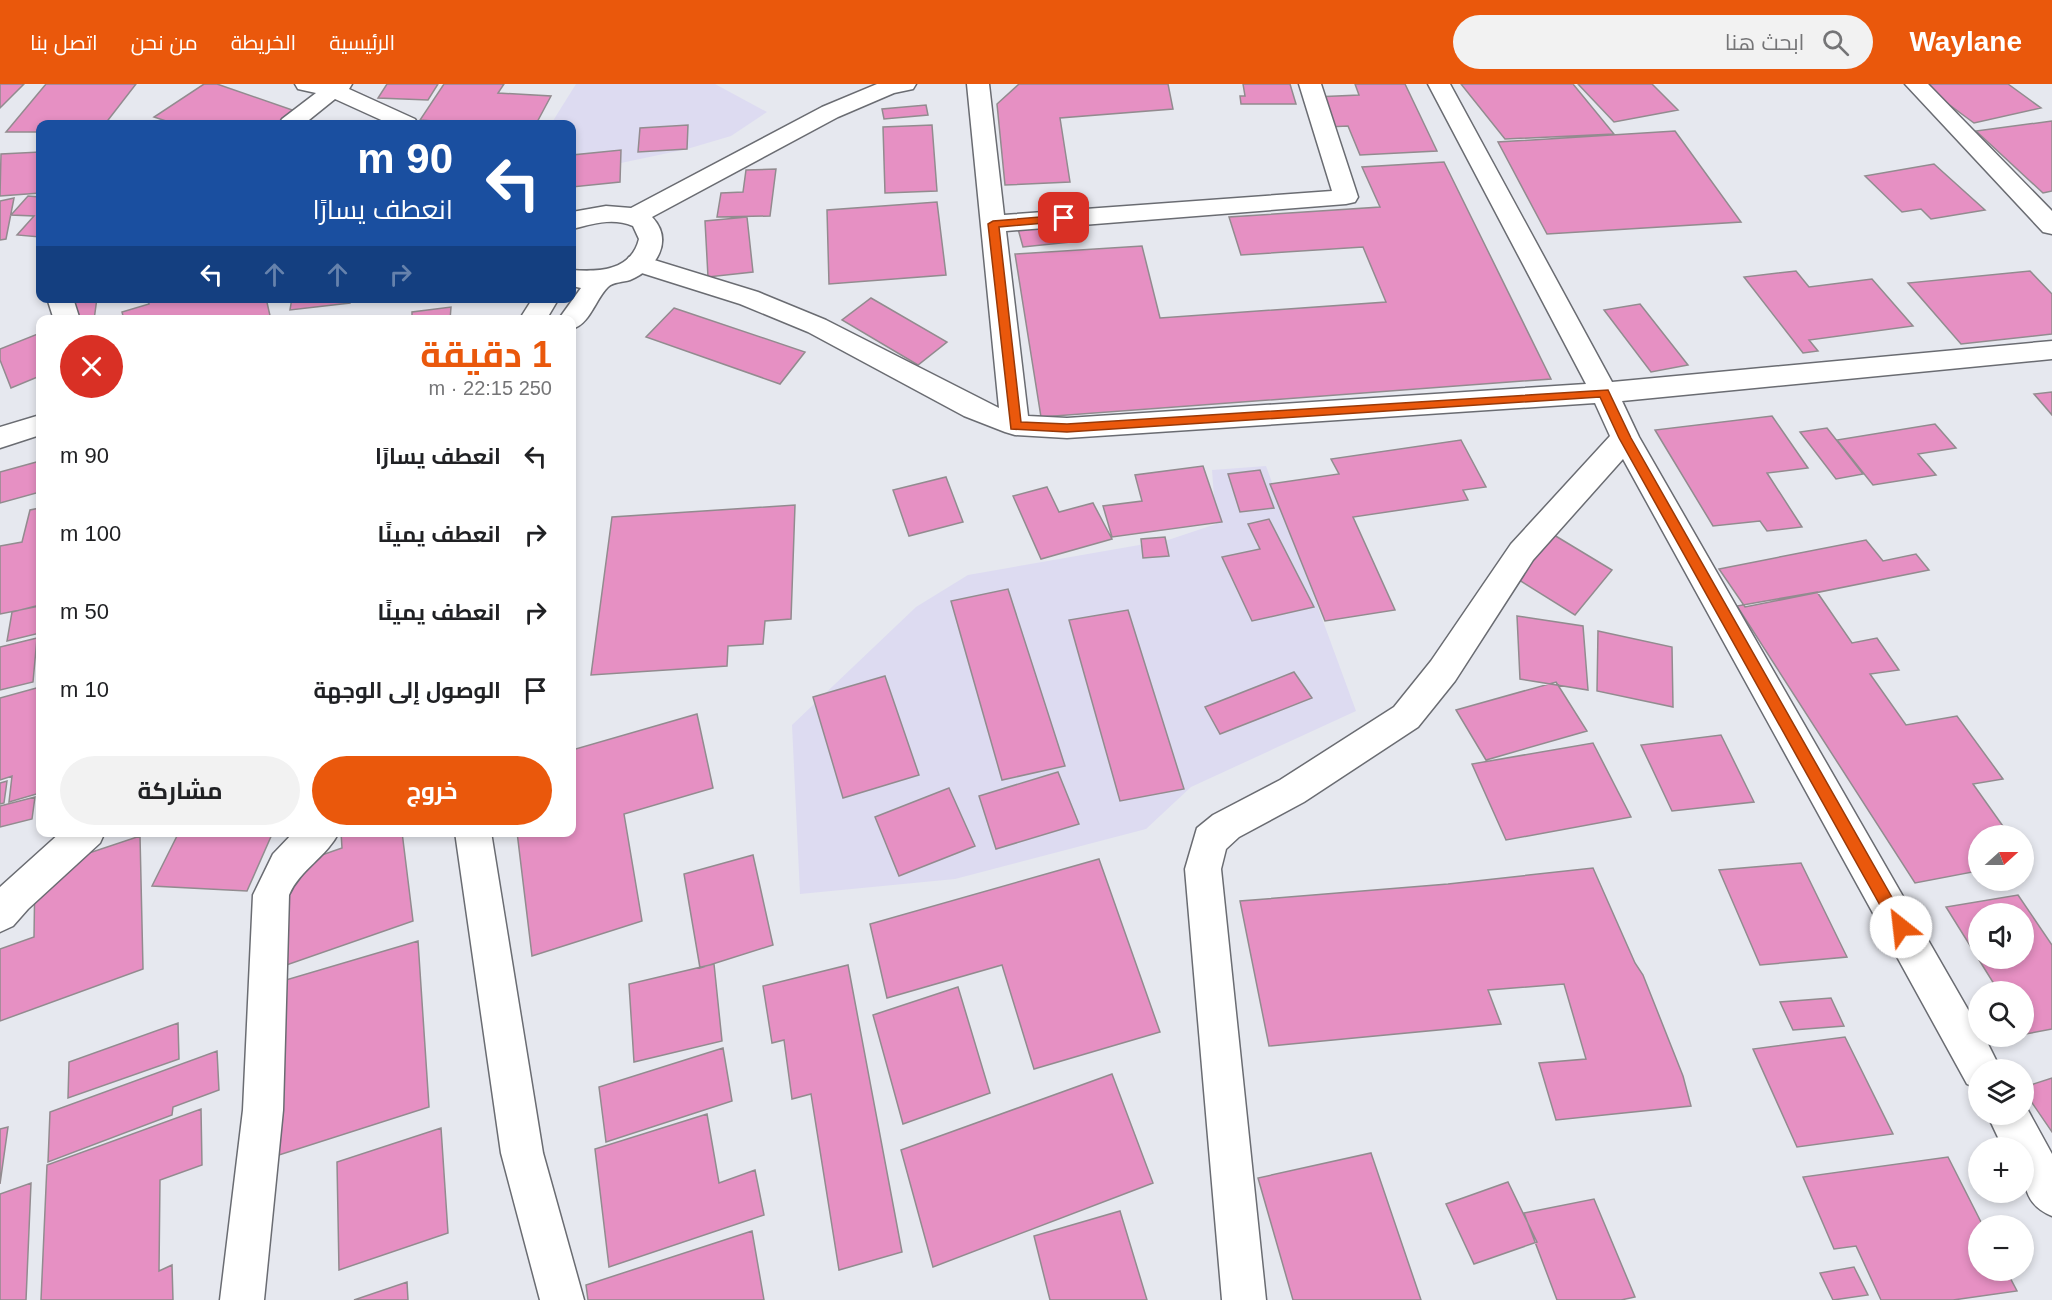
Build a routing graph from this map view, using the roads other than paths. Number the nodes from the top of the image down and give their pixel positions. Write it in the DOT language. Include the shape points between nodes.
graph roads {
  1 [pos="306,84"];
  2 [pos="905,84"];
  3 [pos="978,84"];
  4 [pos="1310,84"];
  5 [pos="1439,84"];
  6 [pos="1916,84"];
  7 [pos="337,87"];
  8 [pos="295,120"];
  9 [pos="399,120"];
  10 [pos="633,217"];
  11 [pos="576,220"];
  12 [pos="993,224"];
  13 [pos="2052,226"];
  14 [pos="638,263"];
  15 [pos="576,278"];
  16 [pos="600,280"];
  17 [pos="575,315"];
  18 [pos="2052,350"];
  19 [pos="1604,393"];
  20 [pos="36,425"];
  21 [pos="1015,426"];
  22 [pos="0,438"];
  23 [pos="1625,438"];
  24 [pos="81,837"];
  25 [pos="315,837"];
  26 [pos="474,837"];
  27 [pos="5,899"];
  28 [pos="1975,1059"];
  29 [pos="2013,1125"];
  30 [pos="2052,1195"];
  31 [pos="559,1298"];
  32 [pos="242,1300"];
  33 [pos="1244,1300"];
  1 -- 7 [label="street"];
  2 -- 10 [label="street" via="830,112"];
  3 -- 12 [label="street"];
  4 -- 12 [label="street" via="1346,197"];
  5 -- 19 [label="street"];
  6 -- 13 [label="street"];
  7 -- 8 [label="street"];
  7 -- 9 [label="street"];
  10 -- 11 [label="street" via="595,213"];
  10 -- 14 [label="street" via="646,226 651,237 648,251"];
  12 -- 21 [label="street"];
  14 -- 16 [label="street" via="621,274"];
  14 -- 21 [label="street" via="749,298 817,326 974,410"];
  15 -- 16 [label="street"];
  16 -- 17 [label="street"];
  18 -- 19 [label="street"];
  19 -- 21 [label="street" via="1067,428"];
  19 -- 23 [label="street"];
  20 -- 22 [label="street"];
  23 -- 28 [label="street"];
  23 -- 33 [label="street" via="1522,552 1443,671 1406,717 1292,791 1226,826 1210,840 1203,869"];
  24 -- 27 [label="street"];
  25 -- 32 [label="street" via="280,872 271,895 263,1110"];
  26 -- 31 [label="street" via="522,1153"];
  29 -- 30 [label="street"];
}
